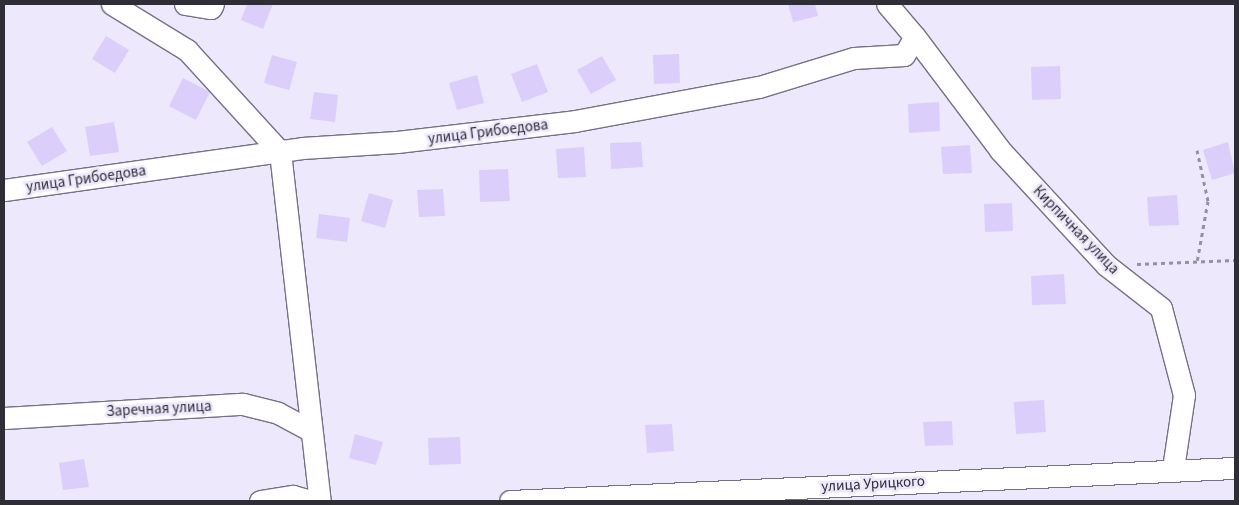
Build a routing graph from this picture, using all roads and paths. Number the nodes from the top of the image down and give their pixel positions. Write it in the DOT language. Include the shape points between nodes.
graph roads {
  1 [pos="112,4"];
  2 [pos="185,4"];
  3 [pos="213,4"];
  4 [pos="887,4"];
  5 [pos="915,37"];
  6 [pos="1197,150"];
  7 [pos="280,152"];
  8 [pos="4,190"];
  9 [pos="1235,260"];
  10 [pos="1198,262"];
  11 [pos="1106,265"];
  12 [pos="4,418"];
  13 [pos="310,430"];
  14 [pos="1235,468"];
  15 [pos="1173,470"];
  16 [pos="615,499"];
  17 [pos="260,501"];
  18 [pos="310,501"];
  19 [pos="320,501"];
  20 [pos="510,501"];
  1 -- 7 [label="street" via="187,50"];
  2 -- 3 [label="street" via="211,8"];
  4 -- 5 [label="street"];
  5 -- 7 [label="street, улица Грибоедова" via="904,55 854,58 760,87 575,122"];
  5 -- 11 [label="street, Кирпичная улица" via="1000,150"];
  6 -- 10 [label="path" via="1208,201"];
  7 -- 8 [label="street, улица Грибоедова"];
  7 -- 13 [label="street"];
  9 -- 10 [label="path"];
  10 -- 11 [label="path"];
  11 -- 15 [label="street, Кирпичная улица" via="1161,308 1184,396"];
  12 -- 13 [label="street, Заречная улица" via="244,404 278,413"];
  13 -- 19 [label="street"];
  14 -- 15 [label="street, улица Урицкого"];
  15 -- 16 [label="street, улица Урицкого"];
  16 -- 20 [label="street, улица Урицкого"];
  17 -- 18 [label="street" via="293,496"];
}
